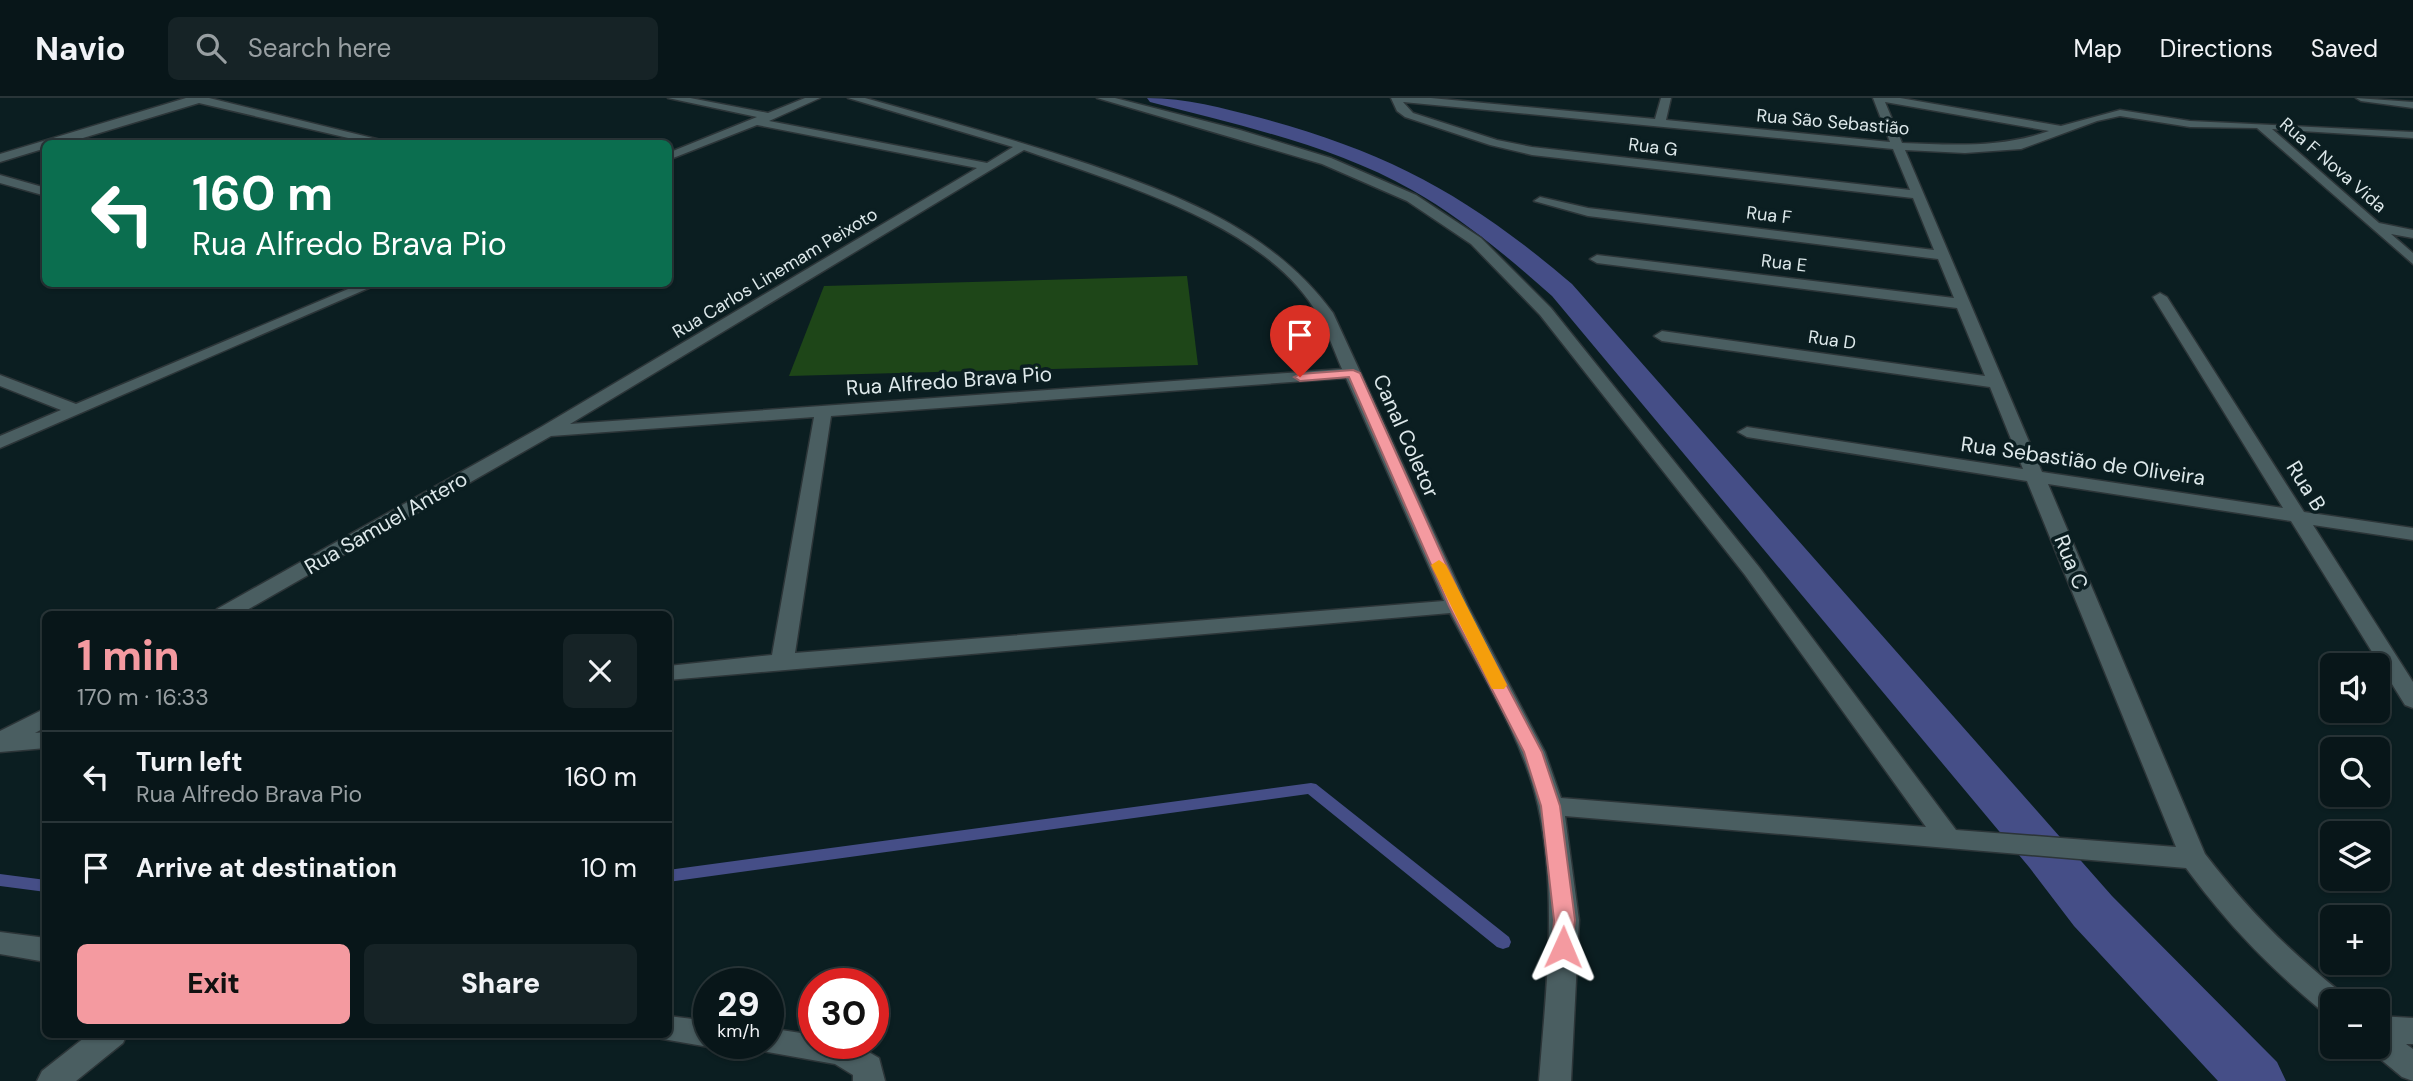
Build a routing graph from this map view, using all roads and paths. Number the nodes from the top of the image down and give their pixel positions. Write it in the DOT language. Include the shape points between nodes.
graph roads {
  1 [pos="673,98"];
  2 [pos="815,98"];
  3 [pos="853,98"];
  4 [pos="1102,98"];
  5 [pos="1396,98"];
  6 [pos="1666,98"];
  7 [pos="1880,98"];
  8 [pos="2361,98"];
  9 [pos="198,99"];
  10 [pos="2413,105"];
  11 [pos="767,116"];
  12 [pos="753,121"];
  13 [pos="1659,124"];
  14 [pos="2260,125"];
  15 [pos="2064,130"];
  16 [pos="2413,135"];
  17 [pos="60,140"];
  18 [pos="374,140"];
  19 [pos="42,145"];
  20 [pos="1023,146"];
  21 [pos="1900,146"];
  22 [pos="672,155"];
  23 [pos="0,158"];
  24 [pos="986,166"];
  25 [pos="0,179"];
  26 [pos="42,191"];
  27 [pos="1920,195"];
  28 [pos="1540,201"];
  29 [pos="2378,227"];
  30 [pos="2413,234"];
  31 [pos="1945,256"];
  32 [pos="1597,259"];
  33 [pos="2413,260"];
  34 [pos="364,287"];
  35 [pos="2160,298"];
  36 [pos="1965,304"];
  37 [pos="1662,336"];
  38 [pos="1353,373"];
  39 [pos="0,380"];
  40 [pos="1997,383"];
  41 [pos="76,410"];
  42 [pos="823,413"];
  43 [pos="547,431"];
  44 [pos="1746,432"];
  45 [pos="0,443"];
  46 [pos="2036,478"];
  47 [pos="2297,515"];
  48 [pos="2413,534"];
  49 [pos="1457,606"];
  50 [pos="230,611"];
  51 [pos="782,661"];
  52 [pos="672,673"];
  53 [pos="2413,700"];
  54 [pos="42,718"];
  55 [pos="42,740"];
  56 [pos="0,743"];
  57 [pos="1551,806"];
  58 [pos="1950,841"];
  59 [pos="2194,859"];
  60 [pos="0,943"];
  61 [pos="42,949"];
  62 [pos="2320,992"];
  63 [pos="672,1029"];
  64 [pos="2390,1030"];
  65 [pos="2413,1031"];
  66 [pos="693,1032"];
  67 [pos="107,1038"];
  68 [pos="784,1043"];
  69 [pos="2390,1049"];
  70 [pos="2413,1067"];
  71 [pos="53,1081"];
  72 [pos="869,1081"];
  73 [pos="1555,1081"];
  1 -- 11 [label="street"];
  2 -- 11 [label="street"];
  3 -- 20 [label="street, Canal Coletor"];
  4 -- 58 [label="street" via="1282,147 1344,170 1431,211 1488,251 1562,334 1753,573"];
  5 -- 13 [label="street, Rua São Sebastião"];
  5 -- 27 [label="street, Rua G" via="1409,114 1514,148"];
  6 -- 13 [label="street"];
  7 -- 15 [label="street"];
  7 -- 21 [label="street, Rua C"];
  8 -- 10 [label="street"];
  9 -- 17 [label="street"];
  9 -- 18 [label="street"];
  11 -- 12 [label="street"];
  12 -- 22 [label="street"];
  12 -- 24 [label="street"];
  13 -- 21 [label="street, Rua São Sebastião"];
  14 -- 15 [label="street, Rua São Sebastião" via="2190,124 2125,109"];
  14 -- 16 [label="street, Rua São Sebastião"];
  14 -- 29 [label="street, Rua F Nova Vida"];
  15 -- 21 [label="street, Rua São Sebastião" via="2000,148"];
  19 -- 23 [label="street"];
  20 -- 24 [label="street, Rua Carlos Linemam Peixoto"];
  20 -- 38 [label="street, Canal Coletor" via="1173,198 1259,246 1298,279 1325,313"];
  21 -- 27 [label="street, Rua C"];
  24 -- 43 [label="street, Rua Carlos Linemam Peixoto"];
  25 -- 26 [label="street"];
  27 -- 31 [label="street, Rua C"];
  28 -- 31 [label="street, Rua F" via="1588,212"];
  29 -- 30 [label="street"];
  29 -- 33 [label="street, Rua F Nova Vida"];
  31 -- 36 [label="street, Rua C"];
  32 -- 36 [label="street, Rua E"];
  34 -- 41 [label="street"];
  35 -- 47 [label="street, Rua B"];
  36 -- 40 [label="street, Rua C"];
  37 -- 40 [label="street, Rua D"];
  38 -- 42 [label="street, Rua Alfredo Brava Pio"];
  38 -- 49 [label="street, Canal Coletor"];
  39 -- 41 [label="street"];
  40 -- 46 [label="street, Rua C"];
  41 -- 45 [label="street"];
  42 -- 43 [label="street, Rua Alfredo Brava Pio"];
  42 -- 51 [label="street"];
  43 -- 50 [label="street, Rua Samuel Antero"];
  44 -- 46 [label="street, Rua Sebastião de Oliveira"];
  46 -- 47 [label="street, Rua Sebastião de Oliveira"];
  46 -- 59 [label="street, Rua C"];
  47 -- 48 [label="street, Rua Sebastião de Oliveira"];
  47 -- 53 [label="street, Rua B"];
  49 -- 51 [label="street"];
  49 -- 57 [label="street, Canal Coletor" via="1533,752"];
  51 -- 52 [label="street"];
  54 -- 56 [label="street"];
  55 -- 56 [label="street"];
  57 -- 58 [label="street"];
  57 -- 73 [label="street, Canal Coletor" via="1565,920"];
  58 -- 59 [label="street"];
  59 -- 62 [label="street, Rua C" via="2277,957"];
  60 -- 61 [label="street"];
  63 -- 66 [label="street"];
  64 -- 65 [label="street"];
  67 -- 71 [label="street"];
  68 -- 72 [label="street" via="841,1052 868,1068"];
  69 -- 70 [label="street"];
}
